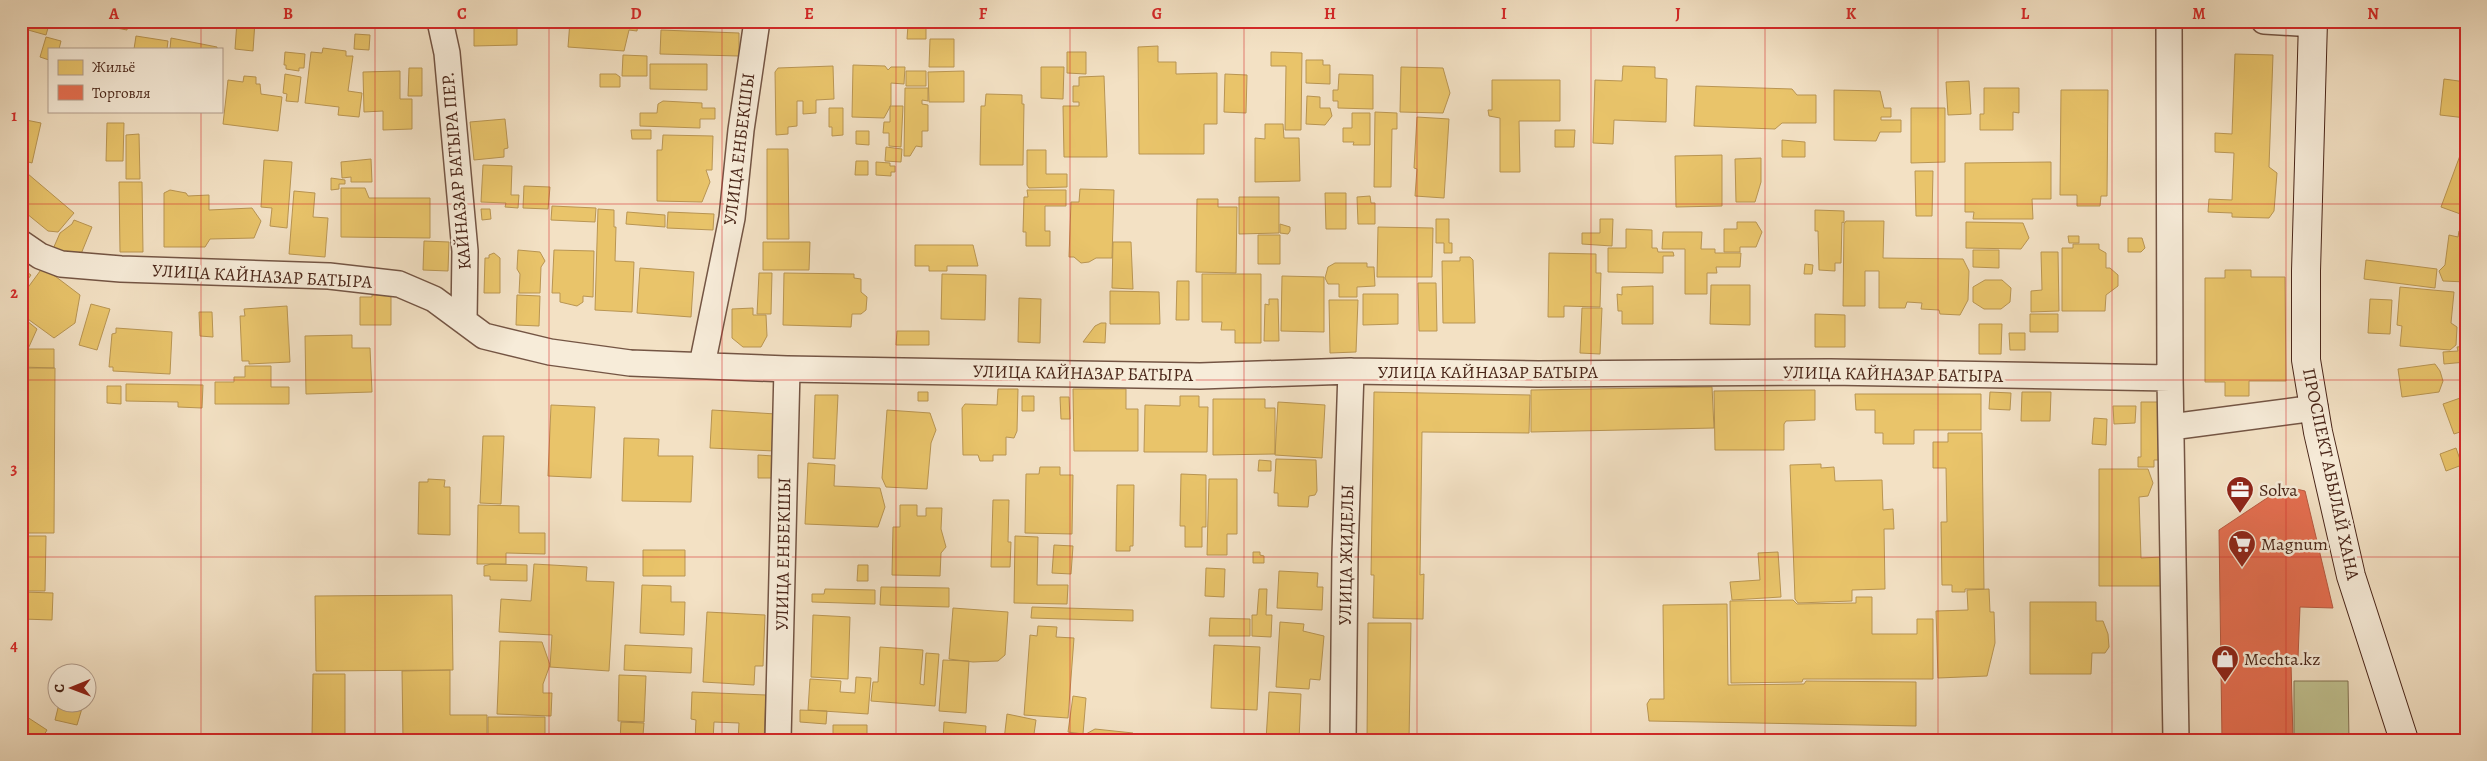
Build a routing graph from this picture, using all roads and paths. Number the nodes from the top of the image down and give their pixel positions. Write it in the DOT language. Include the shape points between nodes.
graph roads {
  1 [pos="440,21"];
  2 [pos="757,21"];
  3 [pos="2169,21"];
  4 [pos="2264,21"];
  5 [pos="2313,23"];
  6 [pos="21,243"];
  7 [pos="464,320"];
  8 [pos="702,365"];
  9 [pos="787,369"];
  10 [pos="1351,371"];
  11 [pos="2170,378"];
  12 [pos="2315,408"];
  13 [pos="2170,427"];
  14 [pos="778,740"];
  15 [pos="1344,740"];
  16 [pos="2176,740"];
  17 [pos="2404,740"];
  1 -- 7 [label="street, КАЙНАЗАР БАТЫРА ПЕР." via="446,53 465,251"];
  2 -- 8 [label="street, УЛИЦА ЕНБЕКШЫ" via="732,218"];
  3 -- 11 [label="street"];
  4 -- 5 [label="street"];
  5 -- 12 [label="main road, ПРОСПЕКТ АБЫЛАЙ ХАНА" via="2306,360"];
  6 -- 7 [label="street, УЛИЦА КАЙНАЗАР БАТЫРА" via="40,256 61,264 329,276 399,284 434,299"];
  7 -- 8 [label="street, УЛИЦА КАЙНАЗАР БАТЫРА" via="484,336 550,352 630,364"];
  8 -- 9 [label="street, УЛИЦА КАЙНАЗАР БАТЫРА"];
  9 -- 10 [label="street, УЛИЦА КАЙНАЗАР БАТЫРА" via="1200,376"];
  9 -- 14 [label="street, УЛИЦА ЕНБЕКШЫ"];
  10 -- 11 [label="street, УЛИЦА КАЙНАЗАР БАТЫРА" via="1538,374 1830,372"];
  10 -- 15 [label="street, УЛИЦА ЖИДЕЛЫ" via="1345,555"];
  11 -- 13 [label="street"];
  12 -- 13 [label="street"];
  12 -- 17 [label="main road, ПРОСПЕКТ АБЫЛАЙ ХАНА" via="2351,576"];
  13 -- 16 [label="street"];
}
